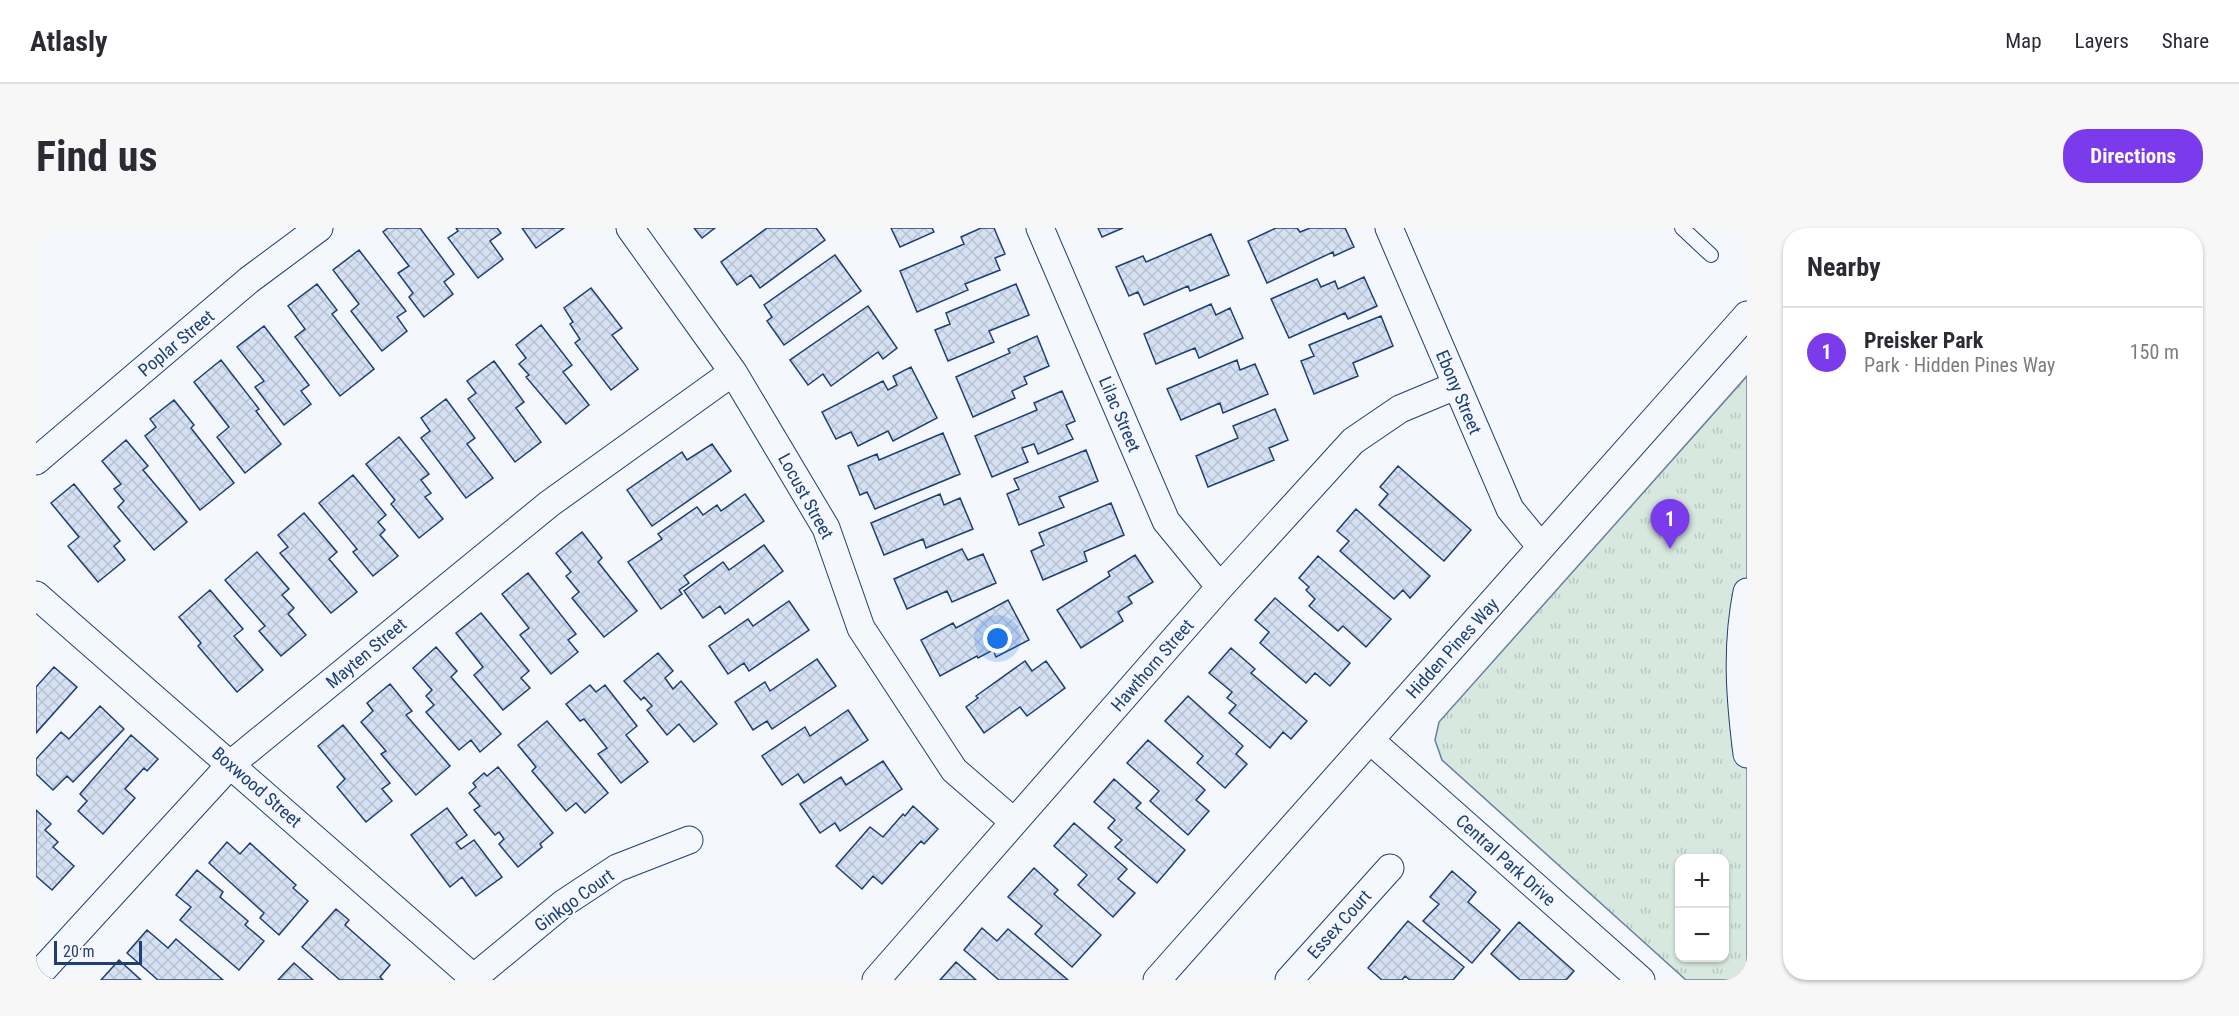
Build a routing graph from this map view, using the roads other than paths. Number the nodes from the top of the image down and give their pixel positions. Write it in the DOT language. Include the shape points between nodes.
graph roads {
  1 [pos="319,228"];
  2 [pos="630,228"];
  3 [pos="1040,228"];
  4 [pos="1389,228"];
  5 [pos="1682,228"];
  6 [pos="1712,255"];
  7 [pos="1747,315"];
  8 [pos="733,372"];
  9 [pos="1455,386"];
  10 [pos="36,461"];
  11 [pos="1541,547"];
  12 [pos="1220,588"];
  13 [pos="1747,592"];
  14 [pos="36,595"];
  15 [pos="1370,740"];
  16 [pos="1747,754"];
  17 [pos="231,764"];
  18 [pos="1014,822"];
  19 [pos="689,840"];
  20 [pos="1389,868"];
  21 [pos="36,977"];
  22 [pos="1636,978"];
  23 [pos="473,979"];
  24 [pos="876,980"];
  25 [pos="1157,980"];
  26 [pos="1289,980"];
  1 -- 10 [label="street, Poplar Street" via="249,280"];
  2 -- 8 [label="street, Locust Street"];
  3 -- 12 [label="street, Lilac Street" via="1166,521"];
  4 -- 9 [label="street, Ebony Street"];
  5 -- 6 [label="lane"];
  7 -- 11 [label="street, Hidden Pines Way"];
  8 -- 17 [label="street, Mayten Street" via="549,504"];
  8 -- 18 [label="street, Locust Street" via="826,528 861,628 954,770"];
  9 -- 11 [label="street, Ebony Street" via="1510,509"];
  9 -- 12 [label="street, Hawthorn Street" via="1400,409 1353,441"];
  11 -- 15 [label="street, Hidden Pines Way"];
  12 -- 18 [label="street, Hawthorn Street"];
  13 -- 16 [label="street" via="1742,620 1740,694"];
  14 -- 17 [label="street, Boxwood Street"];
  15 -- 22 [label="street, Central Park Drive"];
  15 -- 25 [label="street, Hidden Pines Way"];
  17 -- 21 [label="street, Mayten Street"];
  17 -- 23 [label="street, Boxwood Street"];
  18 -- 24 [label="street, Hawthorn Street"];
  19 -- 23 [label="street, Ginkgo Court" via="617,868 564,903"];
  20 -- 26 [label="street, Essex Court"];
}
